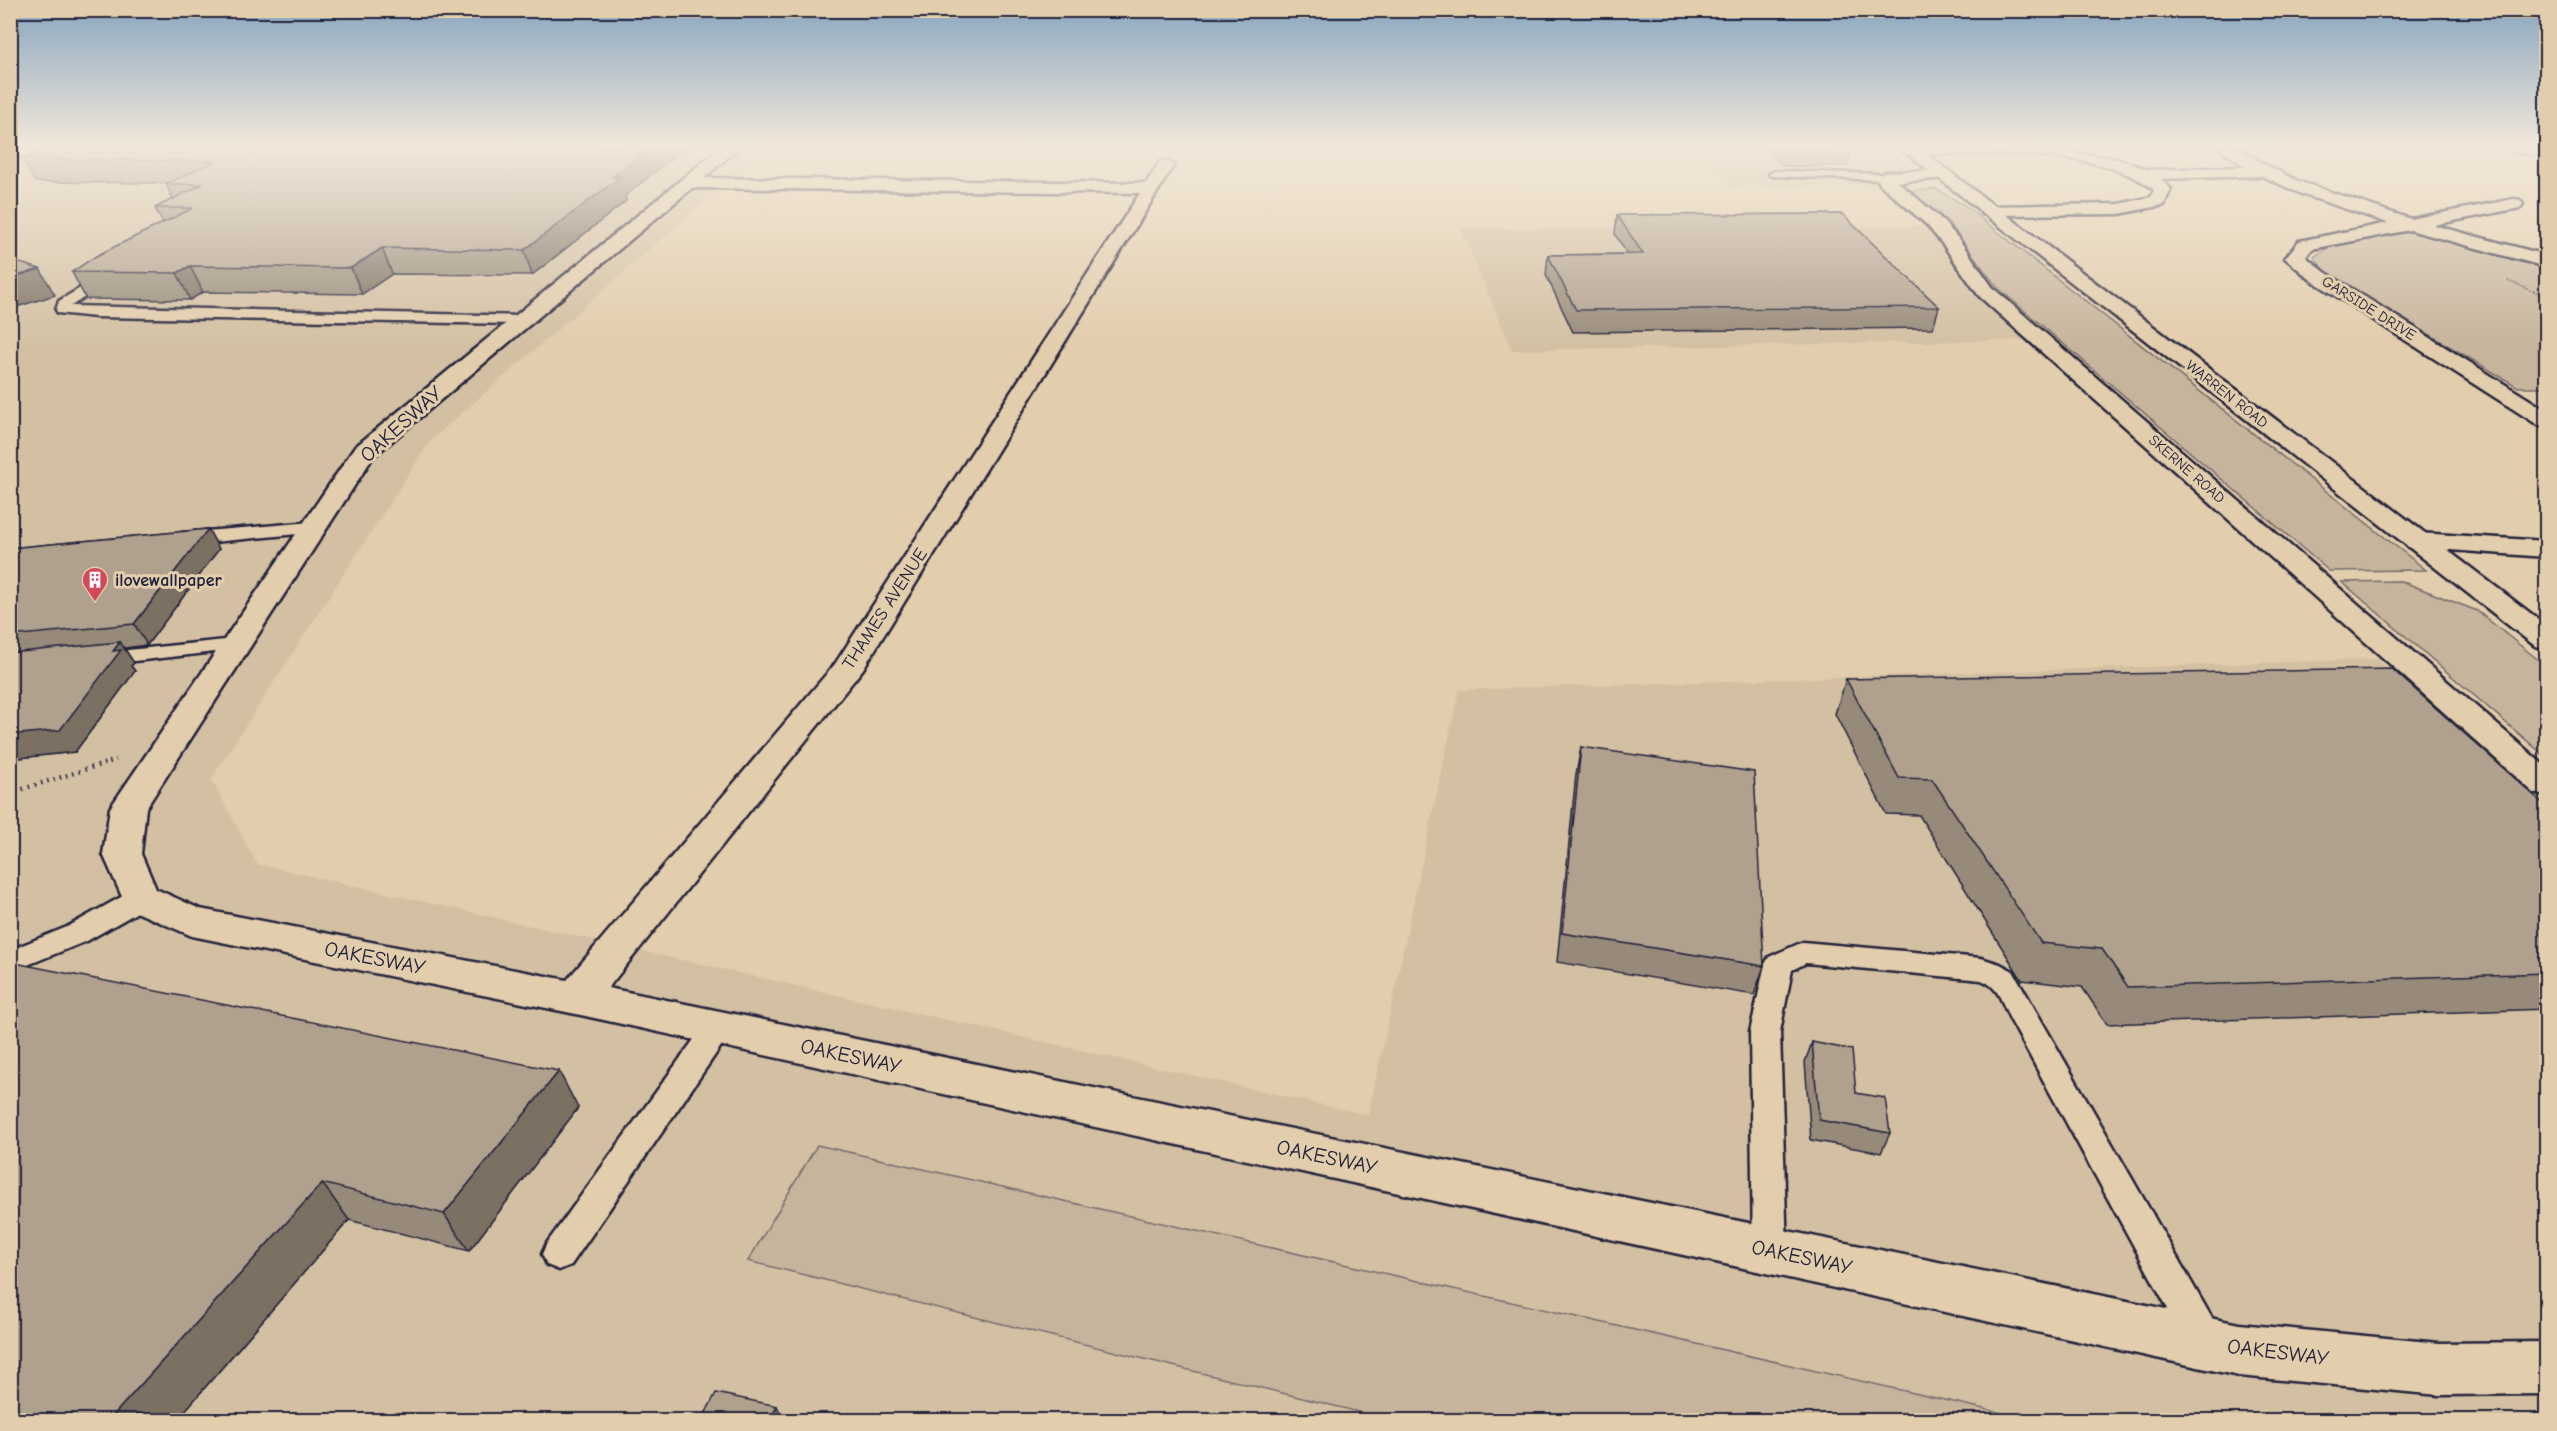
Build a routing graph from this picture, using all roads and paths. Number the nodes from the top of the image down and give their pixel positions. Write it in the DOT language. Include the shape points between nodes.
graph roads {
  1 [pos="651,214"];
  2 [pos="1136,214"];
  3 [pos="1923,214"];
  4 [pos="1993,214"];
  5 [pos="2376,214"];
  6 [pos="2461,214"];
  7 [pos="2406,224"];
  8 [pos="2547,261"];
  9 [pos="121,266"];
  10 [pos="523,320"];
  11 [pos="2506,395"];
  12 [pos="2547,395"];
  13 [pos="2547,420"];
  14 [pos="312,528"];
  15 [pos="167,540"];
  16 [pos="2418,541"];
  17 [pos="2547,549"];
  18 [pos="2547,639"];
  19 [pos="235,645"];
  20 [pos="76,662"];
  21 [pos="2399,687"];
  22 [pos="2434,687"];
  23 [pos="171,743"];
  24 [pos="2547,785"];
  25 [pos="10,793"];
  26 [pos="141,898"];
  27 [pos="10,962"];
  28 [pos="576,998"];
  29 [pos="718,1028"];
  30 [pos="1770,1251"];
  31 [pos="559,1254"];
  32 [pos="2206,1343"];
  33 [pos="2547,1368"];
  1 -- 10 [label="street, OAKESWAY"];
  2 -- 28 [label="street, THAMES AVENUE" via="847,669"];
  3 -- 22 [label="street, SKERNE ROAD" via="1941,230 1986,292"];
  4 -- 16 [label="street, WARREN ROAD"];
  5 -- 7 [label="street"];
  6 -- 7 [label="street"];
  7 -- 8 [label="street"];
  7 -- 11 [label="street, GARSIDE DRIVE" via="2306,245 2295,258"];
  9 -- 10 [label="lane" via="64,304 63,310"];
  10 -- 14 [label="street, OAKESWAY" via="364,452"];
  11 -- 12 [label="street"];
  11 -- 13 [label="street, GARSIDE DRIVE"];
  14 -- 15 [label="lane"];
  14 -- 19 [label="street, OAKESWAY"];
  16 -- 17 [label="street"];
  16 -- 18 [label="street, WARREN ROAD"];
  19 -- 20 [label="lane"];
  19 -- 23 [label="street, OAKESWAY"];
  21 -- 22 [label="lane"];
  22 -- 24 [label="street, SKERNE ROAD"];
  23 -- 25 [label="path"];
  23 -- 26 [label="street, OAKESWAY" via="128,808 122,854"];
  26 -- 27 [label="lane" via="77,934"];
  26 -- 28 [label="street, OAKESWAY" via="192,922"];
  28 -- 29 [label="street, OAKESWAY"];
  29 -- 30 [label="street, OAKESWAY"];
  29 -- 31 [label="lane"];
  30 -- 32 [label="street, OAKESWAY"];
  30 -- 32 [label="lane" via="1765,1032 1779,964 1803,952 1981,969 1996,973 2009,984"];
  32 -- 33 [label="street, OAKESWAY" via="2239,1350 2439,1370"];
}
